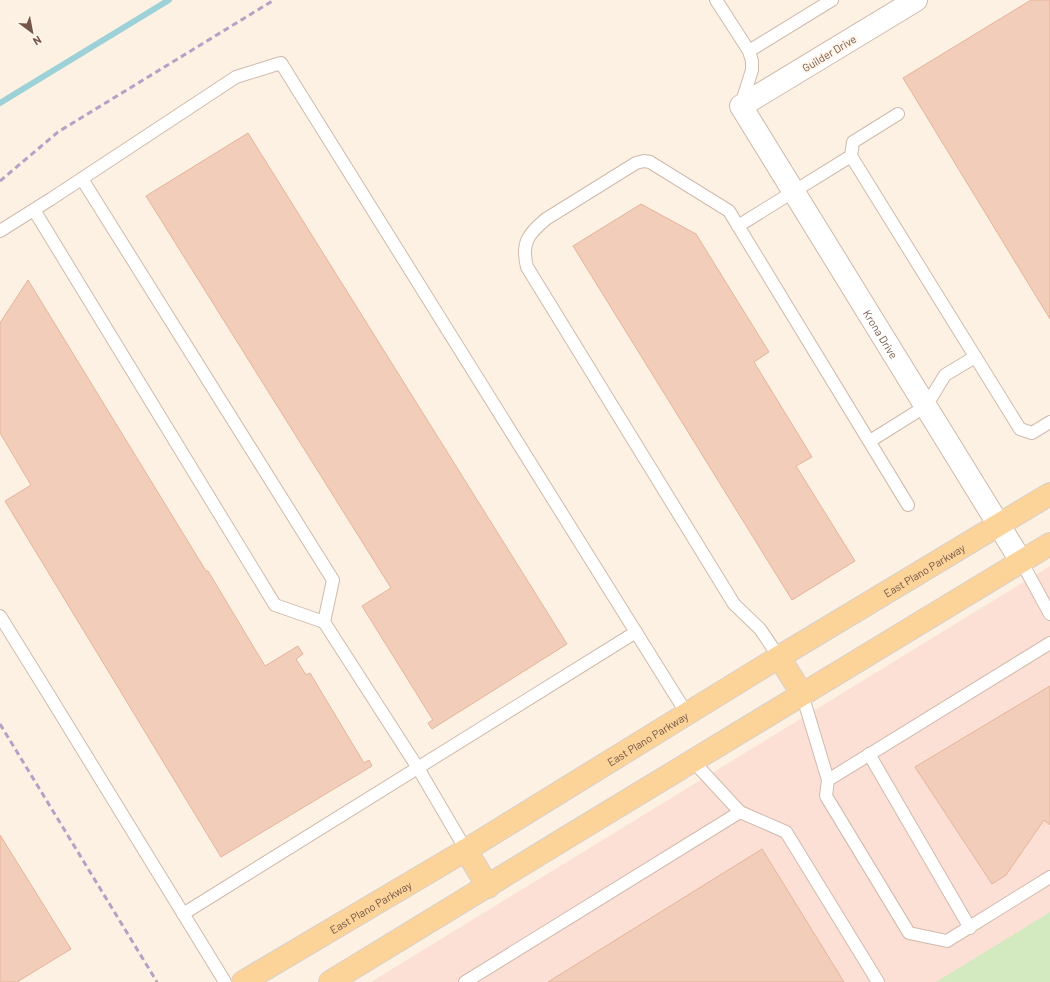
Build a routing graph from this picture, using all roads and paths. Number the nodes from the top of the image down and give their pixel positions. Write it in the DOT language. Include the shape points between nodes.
graph roads {
  1 [pos="716,0"];
  2 [pos="832,0"];
  3 [pos="916,0"];
  4 [pos="749,51"];
  5 [pos="741,106"];
  6 [pos="898,114"];
  7 [pos="851,156"];
  8 [pos="82,179"];
  9 [pos="794,192"];
  10 [pos="34,210"];
  11 [pos="738,226"];
  12 [pos="0,231"];
  13 [pos="974,356"];
  14 [pos="926,406"];
  15 [pos="1050,422"];
  16 [pos="870,441"];
  17 [pos="1050,494"];
  18 [pos="908,505"];
  19 [pos="998,525"];
  20 [pos="1050,544"];
  21 [pos="1021,561"];
  22 [pos="1050,614"];
  23 [pos="0,616"];
  24 [pos="324,622"];
  25 [pos="636,632"];
  26 [pos="1050,643"];
  27 [pos="779,657"];
  28 [pos="802,694"];
  29 [pos="687,714"];
  30 [pos="869,754"];
  31 [pos="692,760"];
  32 [pos="418,768"];
  33 [pos="828,780"];
  34 [pos="740,812"];
  35 [pos="466,850"];
  36 [pos="1050,877"];
  37 [pos="488,887"];
  38 [pos="183,914"];
  39 [pos="970,928"];
  40 [pos="225,982"];
  41 [pos="243,982"];
  42 [pos="330,982"];
  43 [pos="465,982"];
  44 [pos="878,982"];
  1 -- 4 [label="lane"];
  2 -- 4 [label="lane"];
  3 -- 5 [label="street, Guilder Drive"];
  4 -- 5 [label="lane" via="752,70"];
  5 -- 9 [label="street, Krona Drive"];
  6 -- 7 [label="lane" via="853,142"];
  7 -- 9 [label="lane"];
  7 -- 13 [label="lane"];
  8 -- 10 [label="lane"];
  8 -- 24 [label="lane" via="333,580"];
  8 -- 25 [label="lane" via="236,77 280,63"];
  9 -- 11 [label="lane"];
  9 -- 14 [label="street, Krona Drive"];
  10 -- 12 [label="lane"];
  10 -- 24 [label="lane" via="275,604"];
  11 -- 16 [label="lane"];
  11 -- 27 [label="lane" via="730,211 650,162 644,161 636,163 546,219 530,235 525,245 525,258 527,267 734,604 760,629"];
  13 -- 14 [label="lane" via="945,375"];
  13 -- 15 [label="lane" via="1020,429 1032,433"];
  14 -- 16 [label="lane"];
  14 -- 19 [label="street, Krona Drive"];
  16 -- 18 [label="lane"];
  17 -- 19 [label="main road, East Plano Parkway"];
  19 -- 21 [label="street, Krona Drive"];
  19 -- 27 [label="main road, East Plano Parkway"];
  20 -- 21 [label="main road"];
  21 -- 22 [label="lane"];
  21 -- 28 [label="main road"];
  23 -- 38 [label="lane"];
  24 -- 32 [label="lane"];
  25 -- 29 [label="lane"];
  25 -- 32 [label="lane"];
  26 -- 30 [label="lane"];
  27 -- 28 [label="main road"];
  27 -- 29 [label="main road, East Plano Parkway"];
  28 -- 31 [label="main road"];
  28 -- 33 [label="lane"];
  29 -- 35 [label="main road, East Plano Parkway"];
  30 -- 33 [label="lane"];
  30 -- 39 [label="lane"];
  31 -- 34 [label="lane"];
  31 -- 37 [label="main road"];
  32 -- 35 [label="lane"];
  32 -- 38 [label="lane"];
  33 -- 39 [label="lane" via="826,796 909,933 947,942"];
  34 -- 43 [label="lane"];
  34 -- 44 [label="lane" via="786,832"];
  35 -- 37 [label="main road"];
  35 -- 41 [label="main road, East Plano Parkway"];
  36 -- 39 [label="lane"];
  37 -- 42 [label="main road"];
  38 -- 40 [label="lane"];
}
